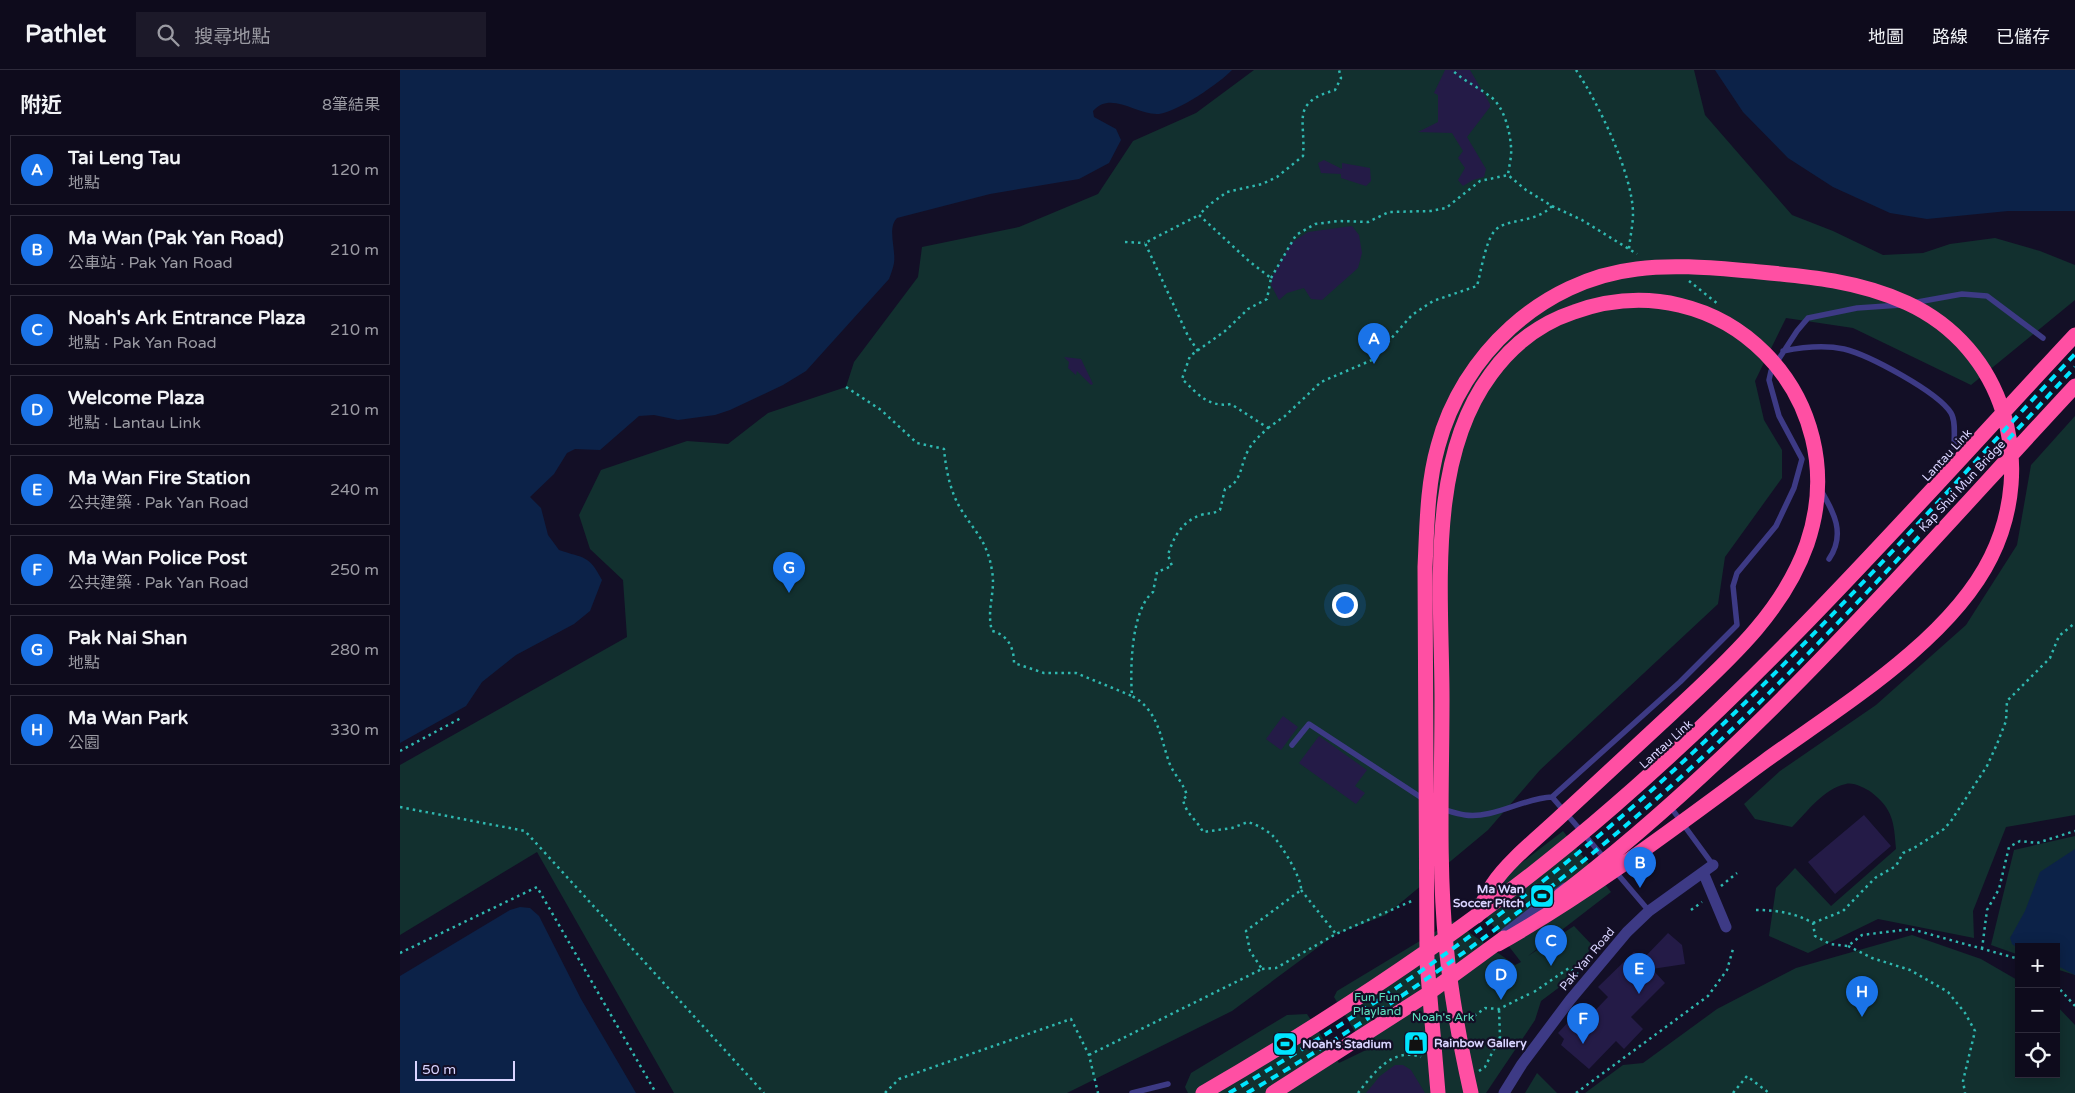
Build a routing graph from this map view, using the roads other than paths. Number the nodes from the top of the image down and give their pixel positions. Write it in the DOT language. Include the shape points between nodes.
graph roads {
  1 [pos="2075,335"];
  2 [pos="2043,338"];
  3 [pos="2075,340"];
  4 [pos="1783,351"];
  5 [pos="2075,381"];
  6 [pos="2075,386"];
  7 [pos="1954,447"];
  8 [pos="1802,459"];
  9 [pos="1829,559"];
  10 [pos="1845,582"];
  11 [pos="1292,745"];
  12 [pos="1552,796"];
  13 [pos="1672,809"];
  14 [pos="1713,865"];
  15 [pos="1703,872"];
  16 [pos="1648,911"];
  17 [pos="1477,916"];
  18 [pos="1726,927"];
  19 [pos="1498,944"];
  20 [pos="1168,1084"];
  21 [pos="1132,1093"];
  22 [pos="1203,1093"];
  23 [pos="1211,1093"];
  24 [pos="1266,1093"];
  25 [pos="1273,1093"];
  26 [pos="1438,1093"];
  27 [pos="1471,1093"];
  28 [pos="1504,1093"];
  1 -- 10 [label="highway, Kap Shui Mun Bridge"];
  2 -- 4 [label="lane" via="1987,296 1962,294 1808,318"];
  3 -- 23 [label="street, Lantau Link" via="1719,717 1615,810 1542,870 1408,969 1337,1017"];
  4 -- 7 [label="lane" via="1809,347 1844,349 1873,360 1941,401 1953,415"];
  4 -- 8 [label="lane" via="1770,371 1769,380 1779,416"];
  5 -- 24 [label="street" via="1816,658 1761,714 1633,832 1424,992"];
  6 -- 19 [label="highway, Kap Shui Mun Bridge" via="1763,717 1577,882"];
  8 -- 9 [label="lane" via="1832,508 1838,524 1837,539"];
  8 -- 12 [label="lane" via="1794,488 1776,526 1737,573 1733,586 1736,625 1680,682"];
  10 -- 17 [label="highway, Lantau Link" via="1739,692 1676,751 1605,814"];
  11 -- 12 [label="lane" via="1309,724 1437,808 1466,815 1489,813"];
  12 -- 16 [label="lane"];
  13 -- 14 [label="lane"];
  14 -- 15 [label="street, Pak Yan Road"];
  15 -- 16 [label="street, Pak Yan Road"];
  15 -- 18 [label="street"];
  16 -- 28 [label="street, Pak Yan Road" via="1597,966 1522,1064"];
  17 -- 22 [label="highway, Lantau Link" via="1335,1014"];
  17 -- 27 [label="highway" via="1493,882 1760,626 1793,575 1806,547 1816,505 1818,466 1803,408 1791,384 1774,362 1742,333 1698,310 1661,301 1620,300 1557,318 1532,333 1490,374 1472,404 1460,435 1448,479 1442,570 1444,913 1457,1030"];
  19 -- 25 [label="highway" via="1410,1006"];
  19 -- 26 [label="highway" via="1548,915 1647,848 1875,680 1959,605 1983,571 2002,532 2011,493 2012,461 2009,434 1990,381 1975,357 1938,321 1910,304 1876,290 1839,281 1700,267 1638,268 1581,283 1547,300 1510,327 1481,358 1460,390 1445,424 1434,462 1425,566 1426,953"];
  20 -- 21 [label="lane"];
}
